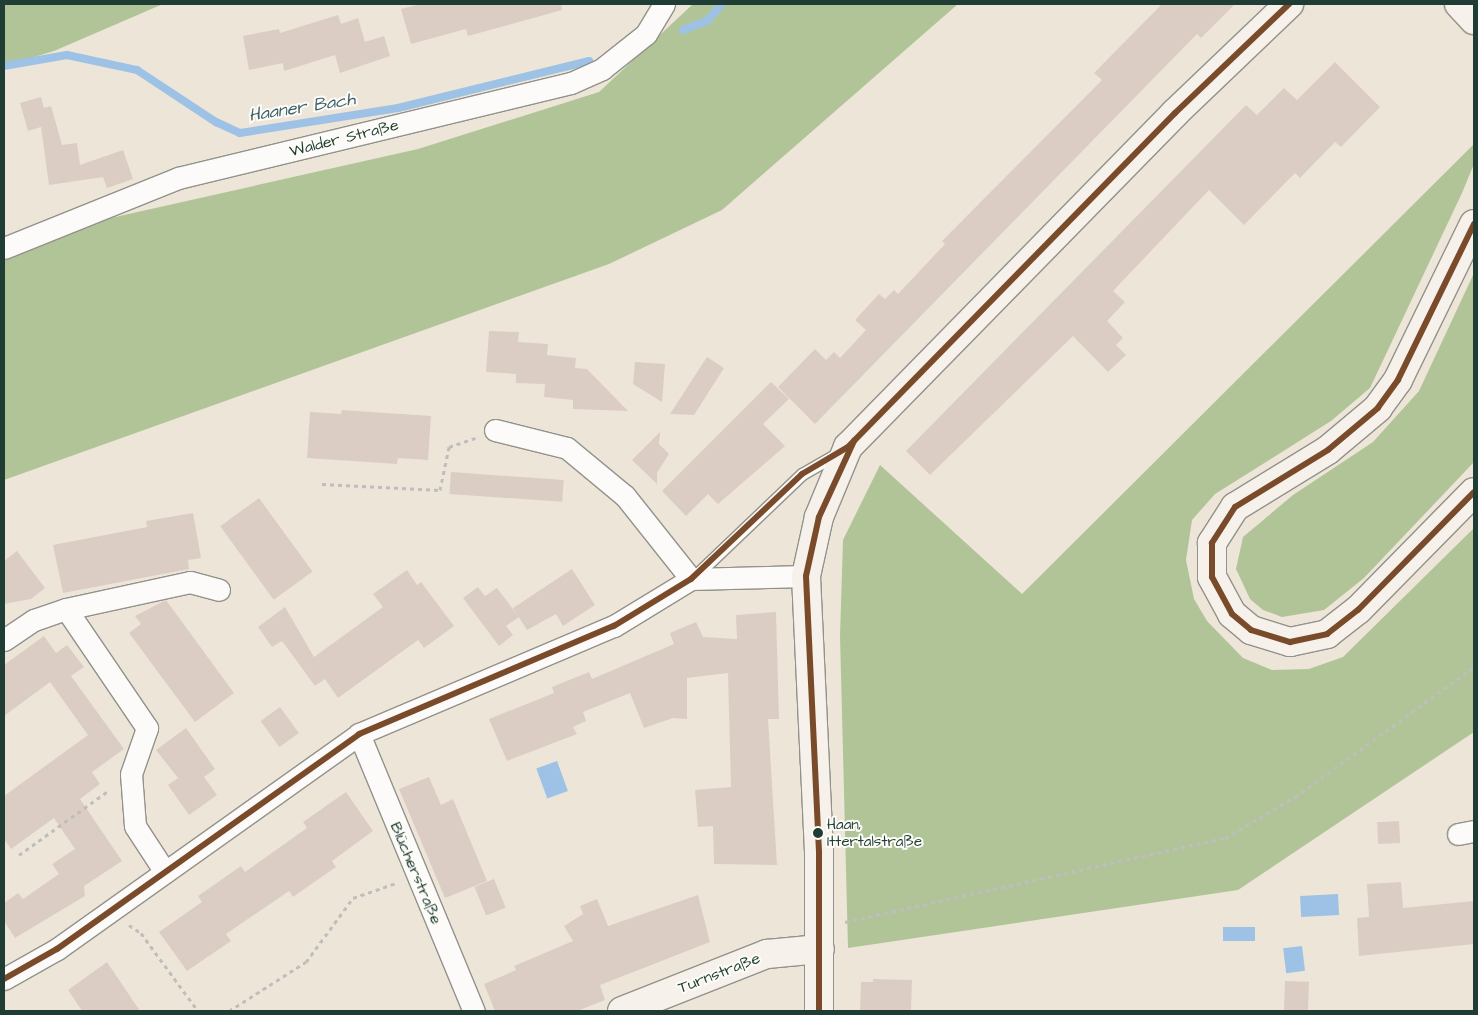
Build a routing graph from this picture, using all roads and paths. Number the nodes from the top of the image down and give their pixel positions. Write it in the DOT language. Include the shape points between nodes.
graph roads {
  1 [pos="664,4"];
  2 [pos="1289,4"];
  3 [pos="1459,4"];
  4 [pos="1474,20"];
  5 [pos="1474,224"];
  6 [pos="4,248"];
  7 [pos="495,430"];
  8 [pos="848,447"];
  9 [pos="322,484"];
  10 [pos="1474,492"];
  11 [pos="806,576"];
  12 [pos="691,579"];
  13 [pos="219,590"];
  14 [pos="66,609"];
  15 [pos="4,640"];
  16 [pos="1474,667"];
  17 [pos="359,734"];
  18 [pos="131,774"];
  19 [pos="20,855"];
  20 [pos="164,872"];
  21 [pos="417,875"];
  22 [pos="109,912"];
  23 [pos="820,938"];
  24 [pos="4,979"];
  25 [pos="635,1009"];
  26 [pos="198,1011"];
  27 [pos="229,1011"];
  28 [pos="474,1011"];
  29 [pos="820,1011"];
  1 -- 6 [label="street, Walder Straße" via="646,34 602,69 571,83 178,178"];
  2 -- 8 [label="main road" via="1175,113"];
  3 -- 4 [label="main road"];
  5 -- 10 [label="main road" via="1398,380 1378,408 1328,450 1235,507 1212,544 1212,577 1232,614 1252,630 1290,642 1320,637 1358,610"];
  7 -- 9 [label="path" via="449,447 440,490"];
  7 -- 12 [label="street" via="567,448 625,496"];
  8 -- 11 [label="main road" via="819,517"];
  8 -- 12 [label="lane" via="802,474"];
  11 -- 12 [label="street"];
  11 -- 23 [label="main road"];
  12 -- 17 [label="street" via="614,626"];
  13 -- 14 [label="street" via="190,582"];
  14 -- 15 [label="street" via="34,620"];
  14 -- 18 [label="street" via="147,728"];
  16 -- 23 [label="path" via="1295,797 1225,838"];
  17 -- 20 [label="street"];
  17 -- 21 [label="street, Blücherstraße"];
  18 -- 19 [label="path"];
  18 -- 20 [label="street" via="135,826"];
  20 -- 22 [label="street"];
  21 -- 27 [label="path" via="353,898 306,962"];
  21 -- 28 [label="street, Blücherstraße"];
  22 -- 24 [label="street" via="57,949"];
  22 -- 26 [label="path" via="141,933"];
  23 -- 25 [label="main road, Turnstraße" via="767,954"];
  23 -- 29 [label="main road"];
}
